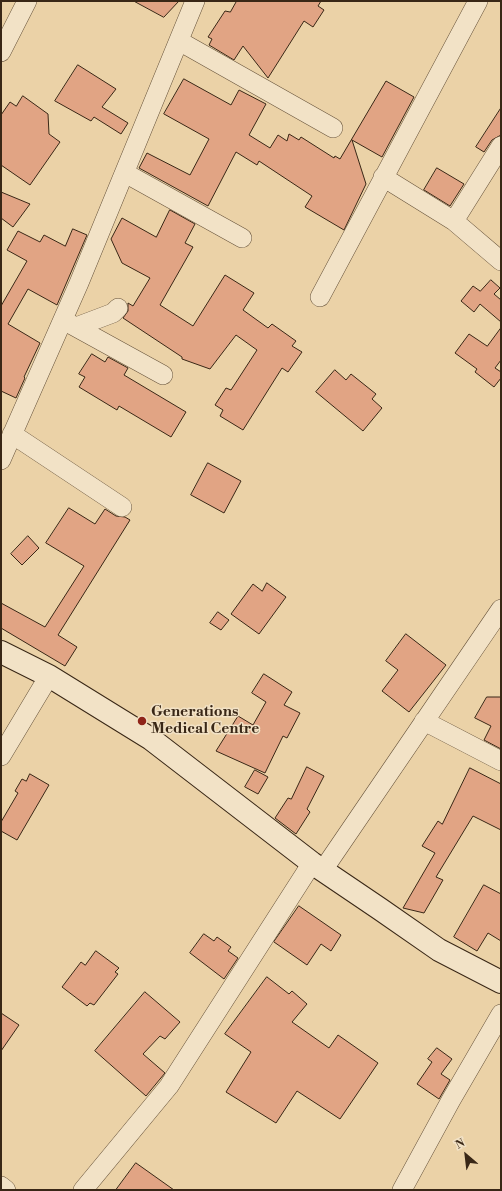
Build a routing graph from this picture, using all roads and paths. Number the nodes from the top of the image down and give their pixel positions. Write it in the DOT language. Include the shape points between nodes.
graph roads {
  1 [pos="26,1"];
  2 [pos="195,1"];
  3 [pos="478,1"];
  4 [pos="179,41"];
  5 [pos="1,52"];
  6 [pos="333,128"];
  7 [pos="501,146"];
  8 [pos="125,173"];
  9 [pos="383,177"];
  10 [pos="454,221"];
  11 [pos="242,238"];
  12 [pos="501,261"];
  13 [pos="320,298"];
  14 [pos="118,308"];
  15 [pos="69,323"];
  16 [pos="163,375"];
  17 [pos="12,434"];
  18 [pos="1,460"];
  19 [pos="122,507"];
  20 [pos="501,609"];
  21 [pos="1,652"];
  22 [pos="49,676"];
  23 [pos="424,721"];
  24 [pos="1,756"];
  25 [pos="501,761"];
  26 [pos="318,866"];
  27 [pos="501,982"];
  28 [pos="501,1014"];
  29 [pos="1,1186"];
  30 [pos="6,1190"];
  31 [pos="83,1190"];
  32 [pos="402,1190"];
  1 -- 5 [label="street"];
  2 -- 4 [label="street"];
  3 -- 9 [label="street"];
  4 -- 6 [label="street"];
  4 -- 8 [label="street"];
  7 -- 10 [label="street"];
  8 -- 11 [label="street"];
  8 -- 15 [label="street"];
  9 -- 10 [label="street"];
  9 -- 13 [label="street"];
  10 -- 12 [label="street"];
  14 -- 15 [label="street" via="113,313"];
  15 -- 16 [label="street"];
  15 -- 17 [label="street"];
  17 -- 18 [label="street"];
  17 -- 19 [label="street"];
  20 -- 23 [label="street"];
  21 -- 22 [label="street"];
  22 -- 24 [label="street"];
  22 -- 26 [label="street" via="151,739"];
  23 -- 25 [label="street"];
  23 -- 26 [label="street"];
  26 -- 27 [label="street" via="439,950"];
  26 -- 31 [label="street" via="169,1086"];
  28 -- 32 [label="street"];
  29 -- 30 [label="street"];
}
